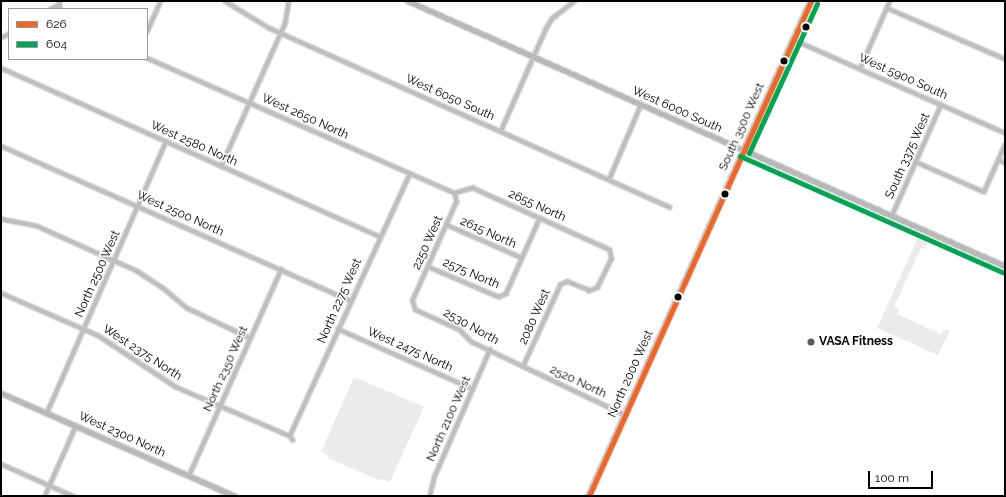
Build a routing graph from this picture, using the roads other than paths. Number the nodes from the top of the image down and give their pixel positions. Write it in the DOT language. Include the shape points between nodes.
graph roads {
  1 [pos="161,1"];
  2 [pos="225,1"];
  3 [pos="289,1"];
  4 [pos="408,1"];
  5 [pos="574,1"];
  6 [pos="811,1"];
  7 [pos="890,1"];
  8 [pos="415,2"];
  9 [pos="53,8"];
  10 [pos="61,8"];
  11 [pos="887,8"];
  12 [pos="148,30"];
  13 [pos="280,33"];
  14 [pos="794,40"];
  15 [pos="533,57"];
  16 [pos="148,58"];
  17 [pos="1005,59"];
  18 [pos="1,68"];
  19 [pos="860,69"];
  20 [pos="249,103"];
  21 [pos="642,105"];
  22 [pos="941,105"];
  23 [pos="501,131"];
  24 [pos="1005,133"];
  25 [pos="166,142"];
  26 [pos="1005,145"];
  27 [pos="1,146"];
  28 [pos="743,150"];
  29 [pos="999,160"];
  30 [pos="916,162"];
  31 [pos="1005,163"];
  32 [pos="221,167"];
  33 [pos="410,174"];
  34 [pos="609,180"];
  35 [pos="455,193"];
  36 [pos="139,207"];
  37 [pos="670,207"];
  38 [pos="892,216"];
  39 [pos="540,218"];
  40 [pos="1,219"];
  41 [pos="447,225"];
  42 [pos="380,237"];
  43 [pos="522,258"];
  44 [pos="115,261"];
  45 [pos="693,262"];
  46 [pos="1005,266"];
  47 [pos="429,267"];
  48 [pos="281,270"];
  49 [pos="568,282"];
  50 [pos="1,293"];
  51 [pos="350,301"];
  52 [pos="413,301"];
  53 [pos="84,329"];
  54 [pos="338,329"];
  55 [pos="250,338"];
  56 [pos="490,350"];
  57 [pos="524,366"];
  58 [pos="473,389"];
  59 [pos="1,392"];
  60 [pos="220,406"];
  61 [pos="47,413"];
  62 [pos="625,415"];
  63 [pos="76,426"];
  64 [pos="292,438"];
  65 [pos="1,464"];
  66 [pos="189,476"];
  67 [pos="49,486"];
  68 [pos="45,496"];
  69 [pos="73,496"];
  70 [pos="234,496"];
  71 [pos="430,496"];
  72 [pos="589,496"];
  1 -- 12 [label="street"];
  2 -- 13 [label="street, West 6050 South" via="250,18"];
  3 -- 13 [label="street"];
  4 -- 8 [label="street, West 6000 South"];
  5 -- 15 [label="street" via="552,19"];
  6 -- 14 [label="main road, South 3500 West"];
  7 -- 11 [label="street"];
  8 -- 15 [label="street, West 6000 South"];
  9 -- 10 [label="street" via="60,4"];
  11 -- 17 [label="street"];
  11 -- 19 [label="street"];
  13 -- 20 [label="street"];
  13 -- 23 [label="street, West 6050 South"];
  14 -- 19 [label="street, West 5900 South"];
  14 -- 28 [label="main road, South 3500 West"];
  15 -- 21 [label="street, West 6000 South"];
  15 -- 23 [label="street"];
  16 -- 20 [label="street, West 2650 North"];
  18 -- 25 [label="street, West 2580 North"];
  19 -- 22 [label="street, West 5900 South"];
  20 -- 32 [label="street"];
  20 -- 33 [label="street, West 2650 North"];
  21 -- 28 [label="street, West 6000 South"];
  21 -- 34 [label="street"];
  22 -- 24 [label="street, West 5900 South"];
  22 -- 30 [label="street, South 3375 West"];
  23 -- 34 [label="street, West 6050 South"];
  25 -- 32 [label="street, West 2580 North"];
  25 -- 36 [label="street, North 2500 West"];
  26 -- 29 [label="street"];
  27 -- 36 [label="street, West 2500 North"];
  28 -- 38 [label="street, West 6000 South"];
  28 -- 45 [label="main road, South 3500 West"];
  29 -- 30 [label="street" via="984,192"];
  29 -- 31 [label="street"];
  30 -- 38 [label="street, South 3375 West"];
  32 -- 42 [label="street, West 2580 North"];
  33 -- 35 [label="street, West 2650 North"];
  33 -- 42 [label="street, North 2275 West"];
  34 -- 37 [label="street, West 6050 South"];
  35 -- 39 [label="street, 2655 North" via="473,188"];
  35 -- 41 [label="street, 2250 West" via="457,202"];
  36 -- 44 [label="street, North 2500 West"];
  36 -- 48 [label="street, West 2500 North"];
  38 -- 46 [label="street, West 6000 South"];
  39 -- 43 [label="street"];
  39 -- 49 [label="street, 2655 North" via="610,250 612,259 598,288 590,291"];
  40 -- 44 [label="street" via="37,226"];
  41 -- 43 [label="street, 2615 North"];
  41 -- 47 [label="street, 2250 West"];
  42 -- 51 [label="street, North 2275 West"];
  43 -- 47 [label="street, 2575 North" via="506,294 499,297"];
  44 -- 53 [label="street, North 2500 West"];
  44 -- 55 [label="street" via="150,278 201,317"];
  45 -- 62 [label="main road, North 2000 West"];
  47 -- 52 [label="street, 2250 West"];
  48 -- 51 [label="street, West 2500 North"];
  48 -- 55 [label="street, North 2350 West"];
  49 -- 57 [label="street, 2080 West" via="561,285"];
  50 -- 53 [label="street, West 2375 North"];
  51 -- 54 [label="street, North 2275 West"];
  52 -- 56 [label="street, 2530 North" via="416,310 460,330 472,342"];
  53 -- 60 [label="street, West 2375 North" via="112,343 176,387"];
  53 -- 61 [label="street, North 2500 West"];
  54 -- 58 [label="street, West 2475 North"];
  54 -- 64 [label="street, North 2275 West"];
  55 -- 60 [label="street, North 2350 West"];
  56 -- 57 [label="street, 2530 North"];
  56 -- 58 [label="street, North 2100 West"];
  57 -- 62 [label="street, 2520 North" via="542,377"];
  58 -- 71 [label="street, North 2100 West" via="434,478"];
  59 -- 61 [label="street, West 2300 North"];
  60 -- 64 [label="street, West 2375 North"];
  60 -- 66 [label="street, North 2350 West"];
  61 -- 63 [label="street, West 2300 North"];
  62 -- 72 [label="main road, North 2000 West"];
  63 -- 66 [label="street, West 2300 North"];
  63 -- 67 [label="street"];
  65 -- 67 [label="street"];
  66 -- 70 [label="street, West 2300 North"];
  67 -- 68 [label="street"];
  67 -- 69 [label="street"];
}
